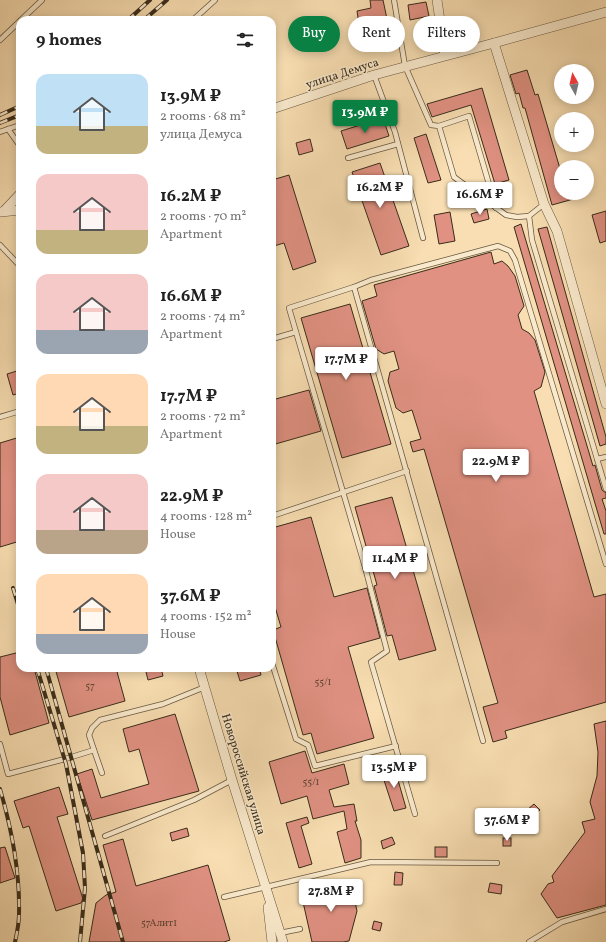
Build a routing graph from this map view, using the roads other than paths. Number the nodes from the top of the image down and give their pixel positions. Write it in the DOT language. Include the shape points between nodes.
graph roads {
  1 [pos="42,0"];
  2 [pos="215,0"];
  3 [pos="394,0"];
  4 [pos="437,0"];
  5 [pos="606,12"];
  6 [pos="26,16"];
  7 [pos="197,16"];
  8 [pos="16,26"];
  9 [pos="0,40"];
  10 [pos="494,43"];
  11 [pos="445,55"];
  12 [pos="405,66"];
  13 [pos="374,75"];
  14 [pos="276,108"];
  15 [pos="16,126"];
  16 [pos="439,126"];
  17 [pos="8,129"];
  18 [pos="0,132"];
  19 [pos="16,140"];
  20 [pos="398,144"];
  21 [pos="348,158"];
  22 [pos="16,198"];
  23 [pos="544,204"];
  24 [pos="496,208"];
  25 [pos="16,210"];
  26 [pos="2,212"];
  27 [pos="529,216"];
  28 [pos="422,238"];
  29 [pos="0,246"];
  30 [pos="16,262"];
  31 [pos="354,287"];
  32 [pos="296,332"];
  33 [pos="276,338"];
  34 [pos="604,389"];
  35 [pos="606,404"];
  36 [pos="16,412"];
  37 [pos="0,417"];
  38 [pos="606,456"];
  39 [pos="597,459"];
  40 [pos="407,471"];
  41 [pos="606,489"];
  42 [pos="343,492"];
  43 [pos="276,515"];
  44 [pos="606,564"];
  45 [pos="201,672"];
  46 [pos="275,672"];
  47 [pos="205,687"];
  48 [pos="483,741"];
  49 [pos="0,744"];
  50 [pos="396,746"];
  51 [pos="94,750"];
  52 [pos="102,773"];
  53 [pos="232,780"];
  54 [pos="414,814"];
  55 [pos="106,836"];
  56 [pos="497,863"];
  57 [pos="266,887"];
  58 [pos="224,897"];
  59 [pos="606,910"];
  60 [pos="300,929"];
  61 [pos="280,933"];
  62 [pos="272,942"];
  63 [pos="283,942"];
  64 [pos="529,942"];
  1 -- 6 [label="lane"];
  2 -- 7 [label="lane"];
  3 -- 12 [label="lane"];
  4 -- 11 [label="street"];
  5 -- 10 [label="street, улица Демуса"];
  8 -- 9 [label="lane"];
  10 -- 11 [label="street, улица Демуса"];
  10 -- 23 [label="street"];
  11 -- 12 [label="street, улица Демуса"];
  12 -- 13 [label="street, улица Демуса"];
  12 -- 16 [label="lane" via="431,125"];
  13 -- 14 [label="street, улица Демуса"];
  13 -- 20 [label="lane"];
  15 -- 17 [label="lane"];
  16 -- 24 [label="lane" via="454,177"];
  16 -- 24 [label="lane" via="469,116"];
  17 -- 18 [label="lane"];
  17 -- 19 [label="lane"];
  20 -- 21 [label="lane"];
  20 -- 28 [label="lane"];
  22 -- 26 [label="street"];
  23 -- 27 [label="lane"];
  23 -- 34 [label="street" via="557,231"];
  24 -- 27 [label="lane" via="506,215"];
  25 -- 26 [label="street"];
  27 -- 39 [label="lane" via="532,240"];
  29 -- 30 [label="lane"];
  31 -- 32 [label="lane" via="289,308"];
  31 -- 40 [label="lane"];
  31 -- 44 [label="lane" via="371,280 498,246 510,251 516,260 524,286"];
  32 -- 33 [label="lane"];
  32 -- 42 [label="lane"];
  34 -- 35 [label="street"];
  36 -- 37 [label="lane"];
  38 -- 39 [label="lane"];
  39 -- 41 [label="lane"];
  40 -- 42 [label="lane"];
  40 -- 48 [label="lane"];
  42 -- 43 [label="lane"];
  42 -- 50 [label="lane" via="387,651 371,662"];
  45 -- 47 [label="street, Новороссийская улица"];
  46 -- 50 [label="lane" via="296,739 308,745 315,766"];
  47 -- 51 [label="lane" via="163,704 100,720 89,735"];
  47 -- 53 [label="street, Новороссийская улица"];
  49 -- 51 [label="lane" via="8,774"];
  50 -- 54 [label="lane"];
  51 -- 52 [label="lane"];
  53 -- 55 [label="lane" via="194,800"];
  53 -- 57 [label="street, Новороссийская улица"];
  56 -- 57 [label="lane" via="371,862"];
  57 -- 58 [label="lane"];
  57 -- 61 [label="street, Новороссийская улица"];
  57 -- 62 [label="street, Новороссийская улица"];
  59 -- 64 [label="lane" via="562,922"];
  60 -- 61 [label="lane"];
  61 -- 63 [label="street, Новороссийская улица"];
}
